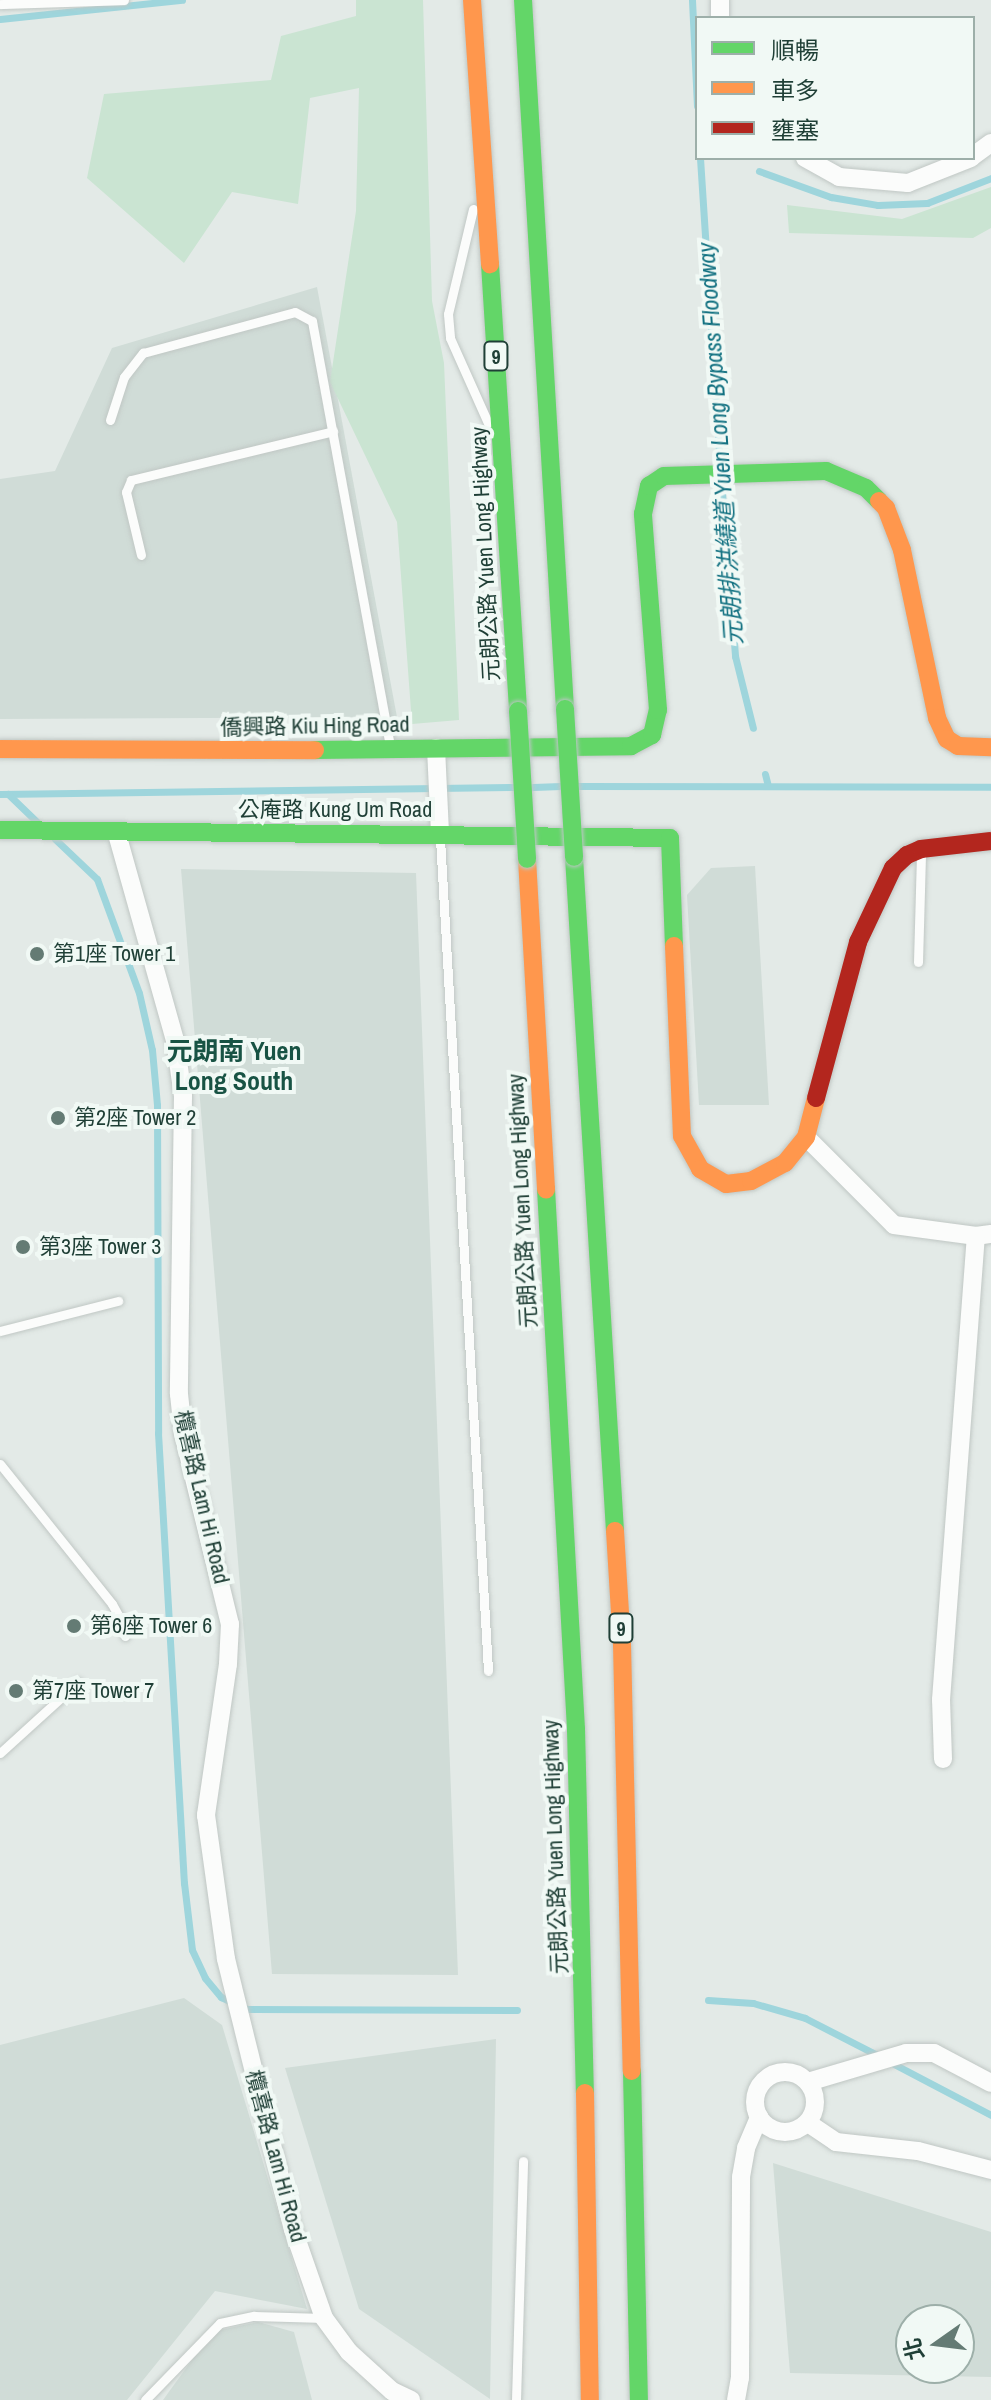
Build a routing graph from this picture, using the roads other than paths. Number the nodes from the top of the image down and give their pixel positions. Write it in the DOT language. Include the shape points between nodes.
graph roads {
  1 [pos="124,0"];
  2 [pos="472,0"];
  3 [pos="523,0"];
  4 [pos="0,4"];
  5 [pos="809,160"];
  6 [pos="965,160"];
  7 [pos="482,173"];
  8 [pos="110,420"];
  9 [pos="333,431"];
  10 [pos="504,459"];
  11 [pos="141,555"];
  12 [pos="991,747"];
  13 [pos="436,748"];
  14 [pos="0,749"];
  15 [pos="391,749"];
  16 [pos="8,830"];
  17 [pos="117,834"];
  18 [pos="440,834"];
  19 [pos="991,841"];
  20 [pos="921,849"];
  21 [pos="918,962"];
  22 [pos="806,1137"];
  23 [pos="984,1235"];
  24 [pos="118,1301"];
  25 [pos="0,1331"];
  26 [pos="0,1464"];
  27 [pos="125,1636"];
  28 [pos="488,1671"];
  29 [pos="78,1682"];
  30 [pos="0,1753"];
  31 [pos="943,1759"];
  32 [pos="808,2082"];
  33 [pos="991,2083"];
  34 [pos="759,2117"];
  35 [pos="808,2123"];
  36 [pos="523,2161"];
  37 [pos="991,2170"];
  38 [pos="324,2318"];
  39 [pos="145,2400"];
  40 [pos="411,2400"];
  41 [pos="516,2400"];
  42 [pos="590,2400"];
  43 [pos="639,2400"];
  44 [pos="736,2400"];
  1 -- 4 [label="lane"];
  2 -- 7 [label="main road, 元朗公路 Yuen Long Highway / 9"];
  3 -- 43 [label="main road, 9, bridge" via="622,1644"];
  5 -- 6 [label="street" via="839,177 908,183"];
  7 -- 10 [label="main road, 元朗公路 Yuen Long Highway / 9"];
  7 -- 10 [label="lane" via="448,314 450,338"];
  8 -- 9 [label="lane" via="124,377 143,353 295,312 312,321"];
  9 -- 11 [label="lane" via="131,480 126,492"];
  9 -- 15 [label="lane"];
  10 -- 42 [label="main road, 元朗公路 Yuen Long Highway / 9, bridge" via="576,1729"];
  12 -- 13 [label="main road, 僑興路 Kiu Hing Road" via="958,746 947,739 937,718 902,550 886,508 866,488 826,471 664,476 649,486 643,514 658,710 652,735 631,746"];
  13 -- 15 [label="main road, 僑興路 Kiu Hing Road"];
  13 -- 18 [label="street"];
  14 -- 15 [label="main road, 僑興路 Kiu Hing Road"];
  16 -- 17 [label="main road, 公庵路 Kung Um Road"];
  17 -- 18 [label="main road, 公庵路 Kung Um Road"];
  17 -- 38 [label="street, 欖喜路 Lam Hi Road" via="175,1040 183,1096 179,1394 183,1433 230,1624 206,1815 226,1959 293,2229"];
  18 -- 22 [label="main road, 公庵路 Kung Um Road" via="670,838 682,1136 700,1169 726,1184 751,1181 785,1163"];
  18 -- 28 [label="lane"];
  19 -- 20 [label="main road"];
  20 -- 21 [label="lane"];
  20 -- 22 [label="main road" via="893,868 858,942"];
  22 -- 23 [label="street" via="894,1225"];
  23 -- 31 [label="street" via="941,1700"];
  24 -- 25 [label="lane"];
  26 -- 27 [label="lane" via="120,1615"];
  29 -- 30 [label="lane"];
  32 -- 33 [label="street" via="906,2053 934,2053"];
  32 -- 34 [label="street" via="791,2073 772,2075 756,2098"];
  32 -- 35 [label="street" via="815,2098"];
  34 -- 35 [label="street" via="782,2133"];
  34 -- 44 [label="street" via="741,2177"];
  35 -- 37 [label="street" via="836,2142 918,2151"];
  36 -- 41 [label="lane"];
  38 -- 39 [label="lane" via="254,2316 220,2323"];
  38 -- 40 [label="street, 欖喜路 Lam Hi Road" via="349,2352 392,2391"];
}
